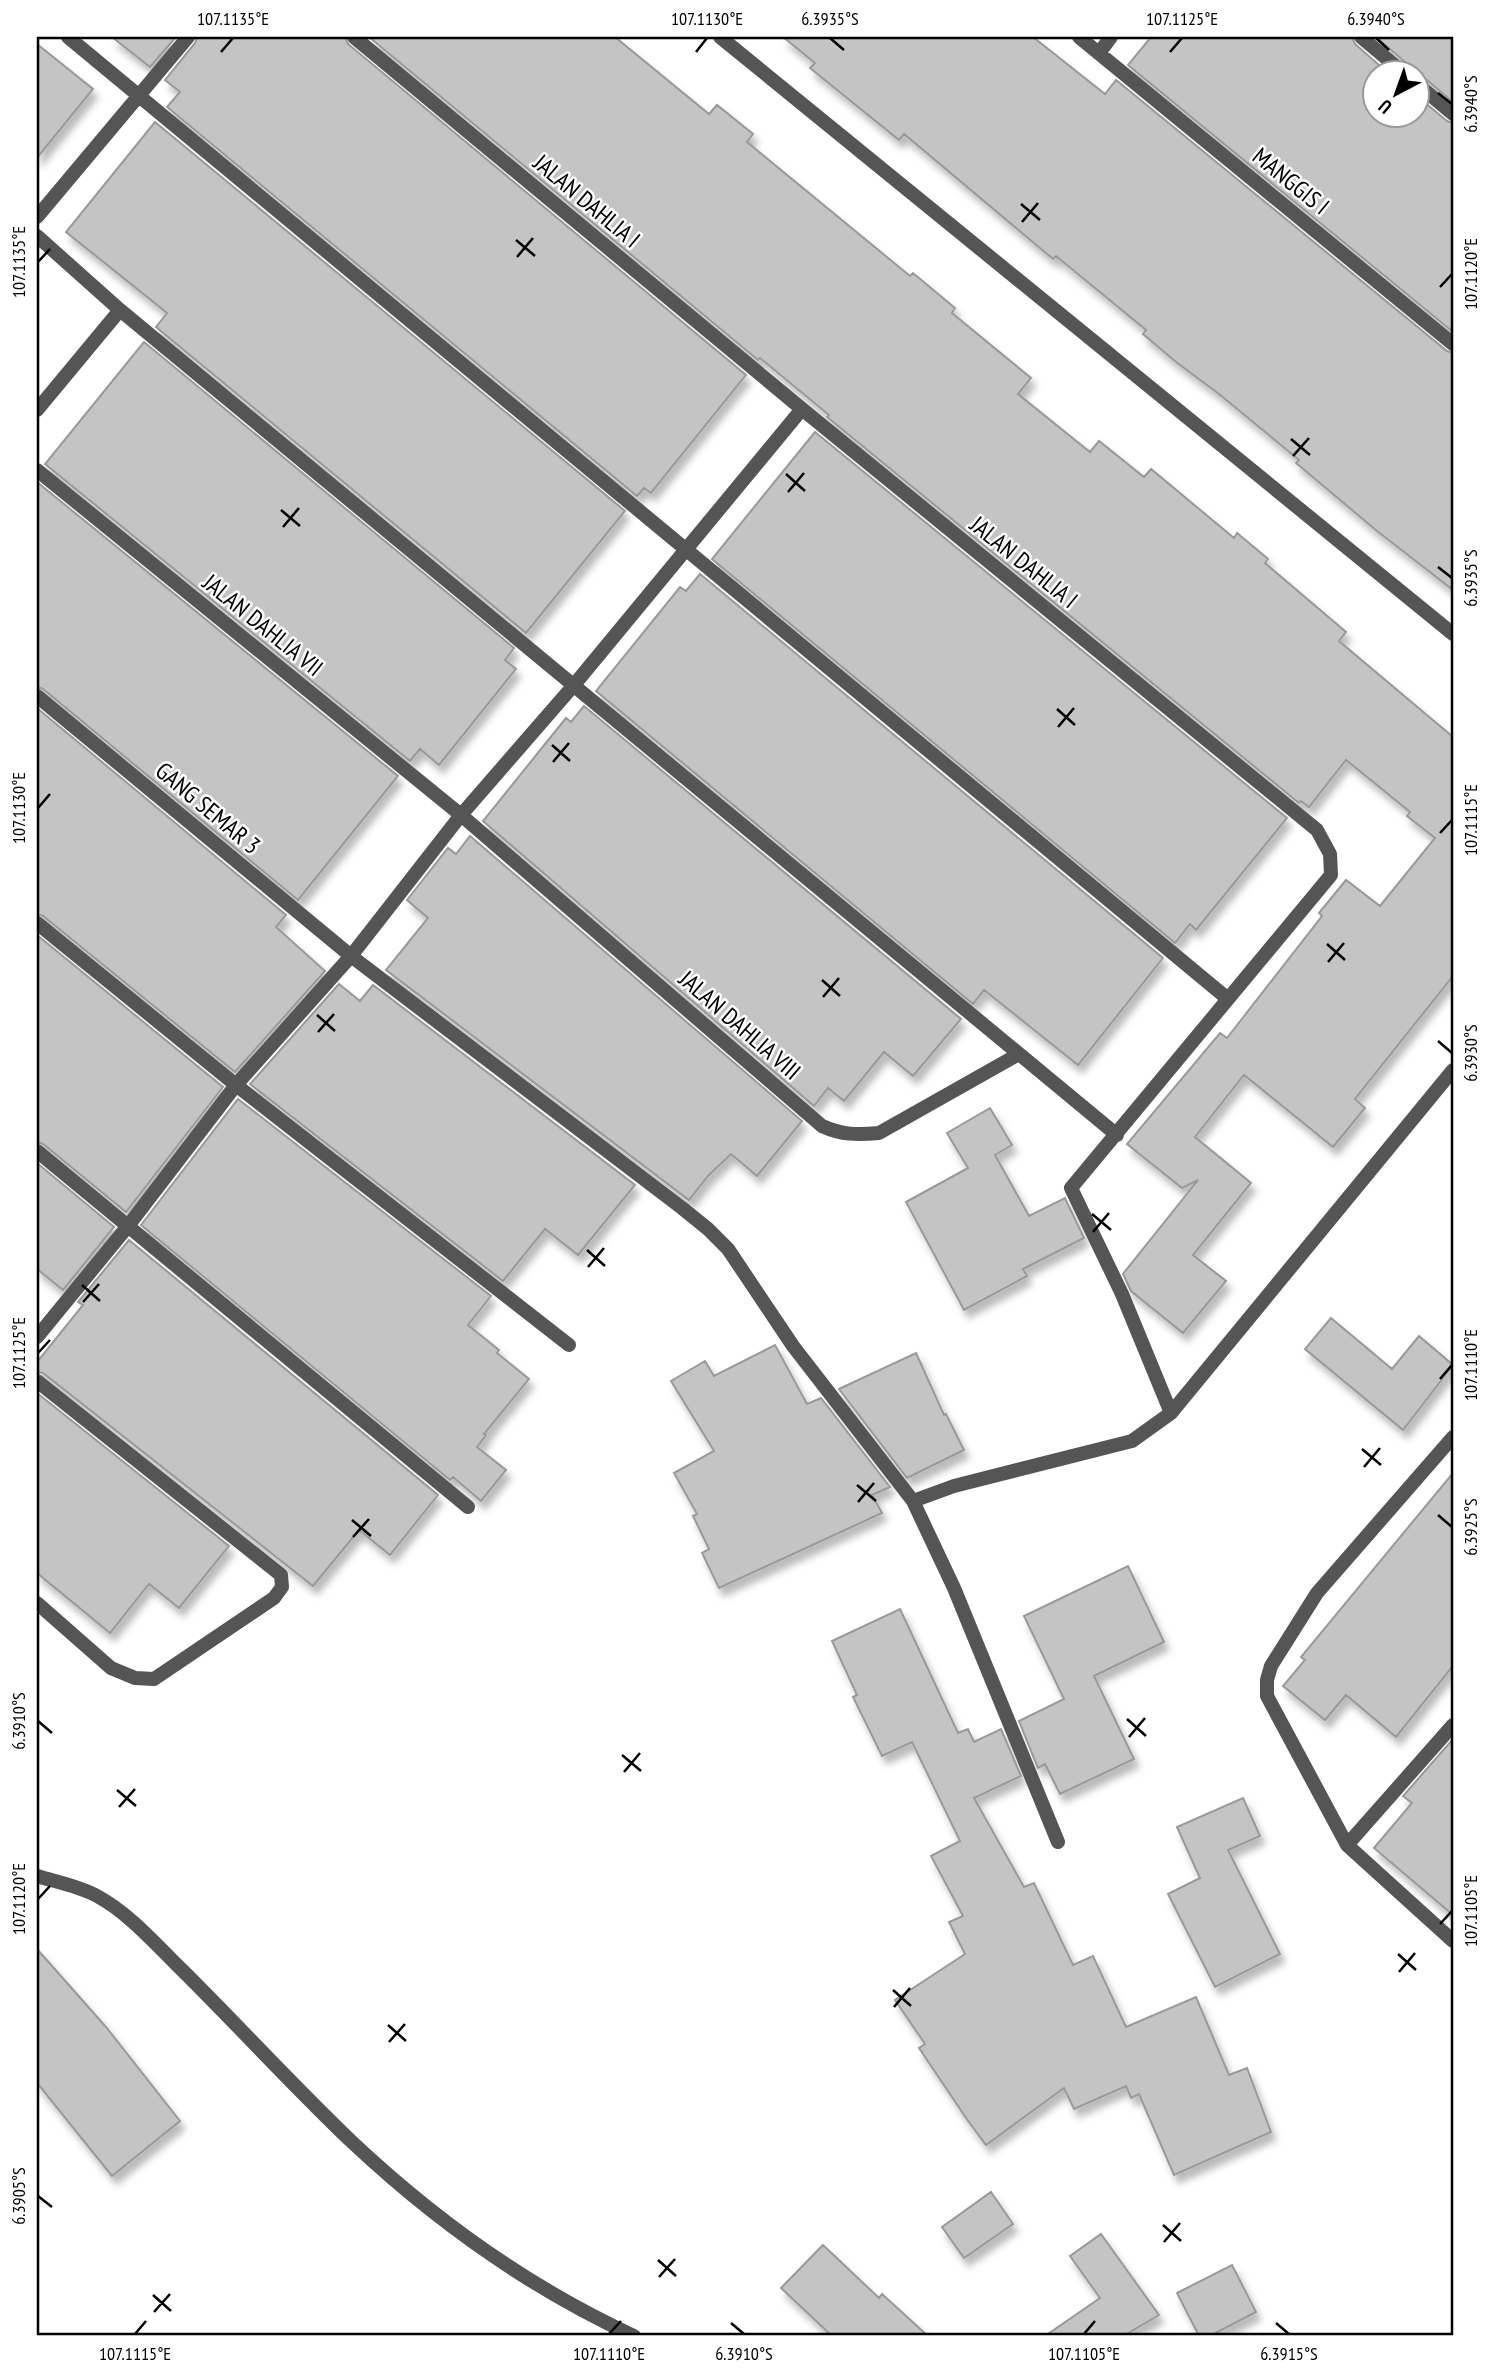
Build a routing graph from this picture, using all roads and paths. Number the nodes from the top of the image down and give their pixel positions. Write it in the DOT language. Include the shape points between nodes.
graph roads {
  1 [pos="68,37"];
  2 [pos="188,37"];
  3 [pos="354,37"];
  4 [pos="720,37"];
  5 [pos="1079,37"];
  6 [pos="1111,37"];
  7 [pos="1361,37"];
  8 [pos="1100,53"];
  9 [pos="1388,60"];
  10 [pos="138,95"];
  11 [pos="1430,95"];
  12 [pos="1453,114"];
  13 [pos="37,218"];
  14 [pos="37,236"];
  15 [pos="120,310"];
  16 [pos="1453,344"];
  17 [pos="802,409"];
  18 [pos="37,410"];
  19 [pos="37,470"];
  20 [pos="687,549"];
  21 [pos="1453,634"];
  22 [pos="574,685"];
  23 [pos="37,696"];
  24 [pos="461,816"];
  25 [pos="37,923"];
  26 [pos="351,956"];
  27 [pos="1228,999"];
  28 [pos="1019,1054"];
  29 [pos="1453,1070"];
  30 [pos="236,1085"];
  31 [pos="1117,1135"];
  32 [pos="37,1151"];
  33 [pos="128,1226"];
  34 [pos="37,1337"];
  35 [pos="569,1345"];
  36 [pos="37,1381"];
  37 [pos="1171,1413"];
  38 [pos="1453,1437"];
  39 [pos="913,1501"];
  40 [pos="468,1507"];
  41 [pos="37,1603"];
  42 [pos="1453,1726"];
  43 [pos="1058,1842"];
  44 [pos="1347,1845"];
  45 [pos="37,1876"];
  46 [pos="1453,1941"];
  47 [pos="634,2336"];
  1 -- 10 [label="street"];
  2 -- 10 [label="street"];
  3 -- 17 [label="street, JALAN DAHLIA I"];
  4 -- 21 [label="street"];
  5 -- 8 [label="street, MANGGIS I"];
  6 -- 8 [label="street"];
  7 -- 9 [label="street"];
  8 -- 16 [label="street, MANGGIS I"];
  10 -- 13 [label="street"];
  10 -- 20 [label="street"];
  11 -- 12 [label="street"];
  14 -- 15 [label="street"];
  15 -- 18 [label="street"];
  15 -- 22 [label="street"];
  17 -- 20 [label="street"];
  17 -- 27 [label="street, JALAN DAHLIA I" via="1317,830 1330,854 1331,875"];
  19 -- 24 [label="street, JALAN DAHLIA VII"];
  20 -- 22 [label="street"];
  20 -- 27 [label="street"];
  22 -- 24 [label="street"];
  22 -- 28 [label="street"];
  23 -- 26 [label="street, GANG SEMAR 3"];
  24 -- 26 [label="street"];
  24 -- 28 [label="street, JALAN DAHLIA VIII" via="822,1126 837,1133 879,1133"];
  25 -- 30 [label="street"];
  26 -- 30 [label="street"];
  26 -- 39 [label="street, GANG SEMAR 3" via="708,1228"];
  27 -- 31 [label="street, JALAN DAHLIA I"];
  28 -- 31 [label="street"];
  29 -- 37 [label="street"];
  30 -- 33 [label="street"];
  30 -- 35 [label="street"];
  31 -- 37 [label="street, JALAN DAHLIA I" via="1072,1188"];
  32 -- 33 [label="street"];
  33 -- 34 [label="street"];
  33 -- 40 [label="street"];
  36 -- 41 [label="street" via="281,1574 282,1587 274,1598 154,1679 135,1678 111,1668"];
  37 -- 39 [label="street" via="1132,1441 954,1486"];
  38 -- 44 [label="street" via="1317,1593 1267,1680 1267,1696"];
  39 -- 43 [label="street, GANG SEMAR 3" via="954,1588"];
  42 -- 44 [label="street"];
  44 -- 46 [label="street"];
  45 -- 47 [label="street" via="97,1896 122,1913 405,2190 510,2267"];
}
